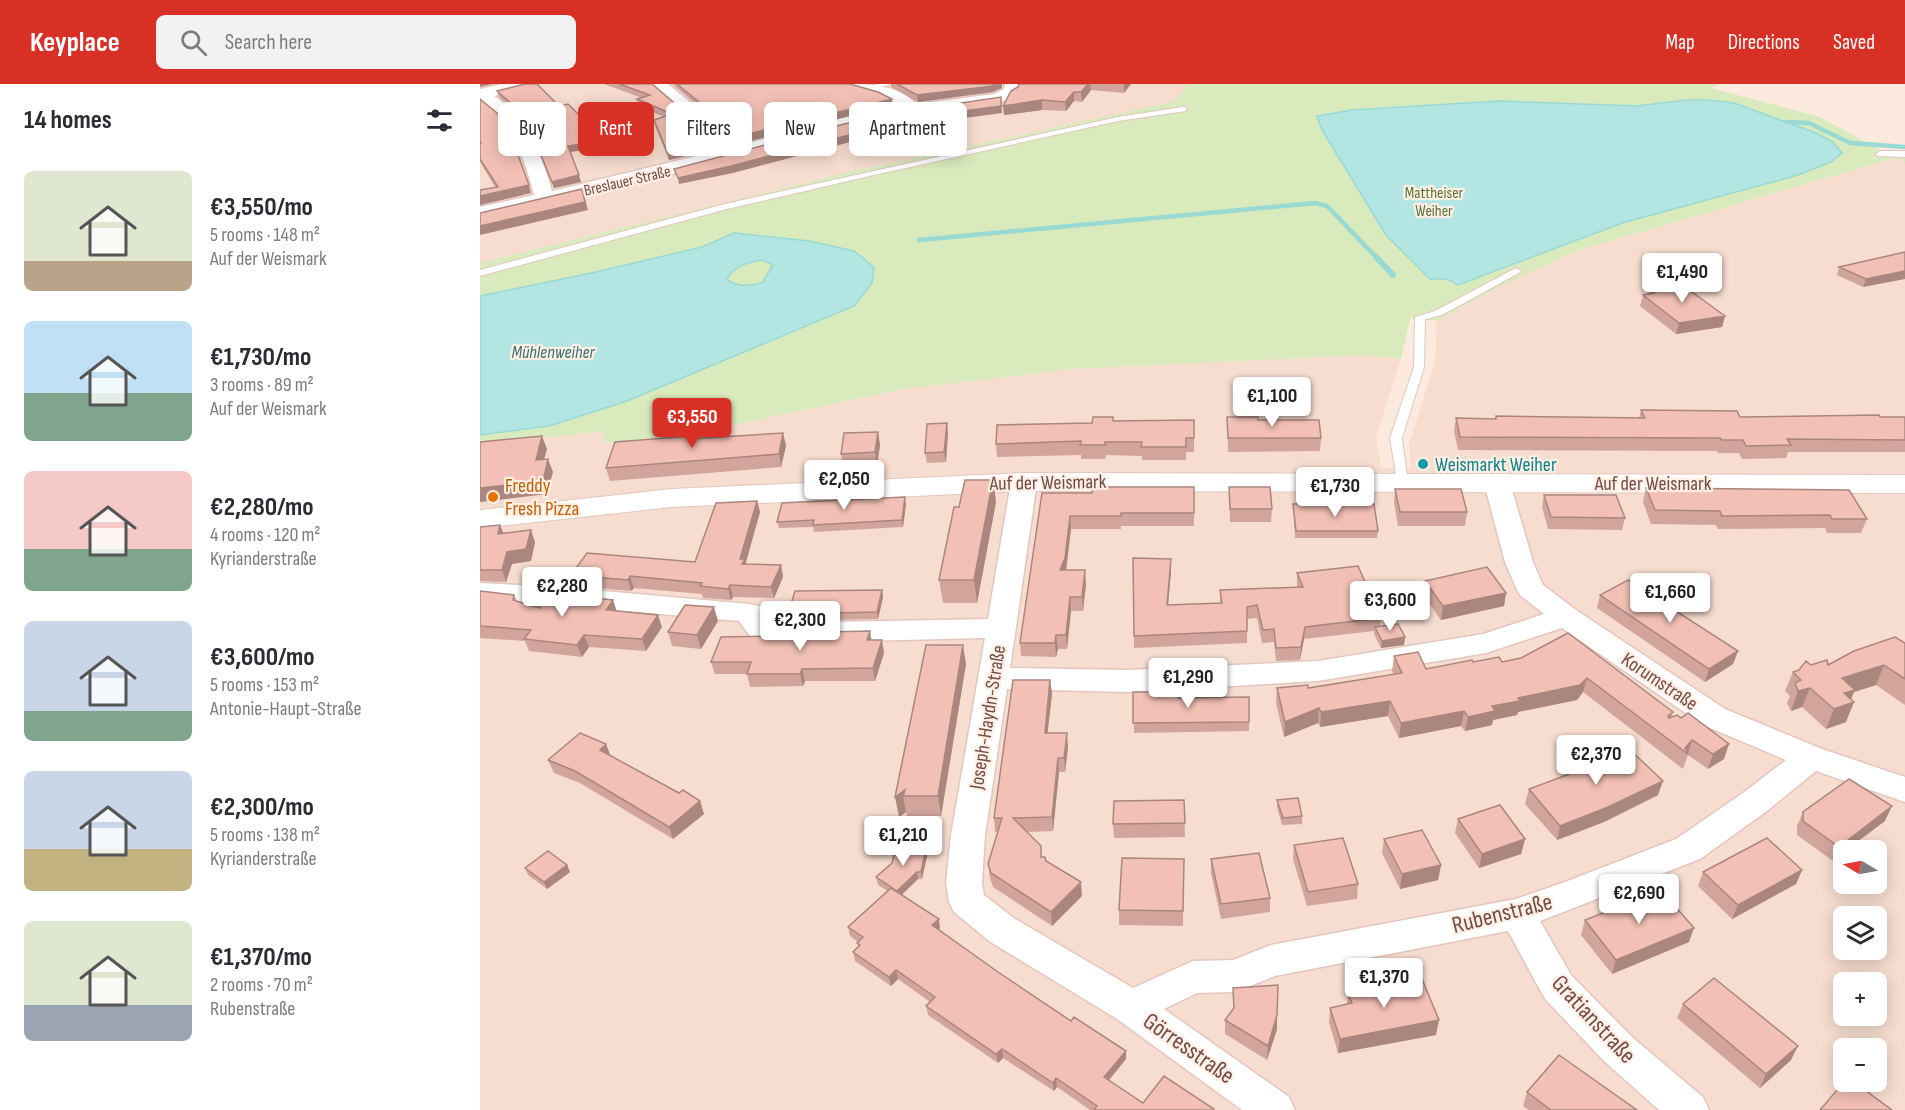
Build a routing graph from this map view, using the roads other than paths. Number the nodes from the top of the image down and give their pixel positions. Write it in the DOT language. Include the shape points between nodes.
graph roads {
  1 [pos="523,84"];
  2 [pos="658,84"];
  3 [pos="888,84"];
  4 [pos="1012,84"];
  5 [pos="862,86"];
  6 [pos="480,94"];
  7 [pos="679,102"];
  8 [pos="907,102"];
  9 [pos="967,102"];
  10 [pos="1183,110"];
  11 [pos="849,122"];
  12 [pos="752,148"];
  13 [pos="1880,154"];
  14 [pos="1905,154"];
  15 [pos="722,156"];
  16 [pos="545,199"];
  17 [pos="480,213"];
  18 [pos="1516,271"];
  19 [pos="480,273"];
  20 [pos="1024,482"];
  21 [pos="1402,483"];
  22 [pos="1497,483"];
  23 [pos="1905,484"];
  24 [pos="480,519"];
  25 [pos="480,592"];
  26 [pos="1566,617"];
  27 [pos="1000,628"];
  28 [pos="993,678"];
  29 [pos="1811,757"];
  30 [pos="1905,790"];
  31 [pos="1516,914"];
  32 [pos="1131,1007"];
  33 [pos="1275,1110"];
  34 [pos="1689,1110"];
  1 -- 6 [label="street"];
  2 -- 7 [label="street"];
  3 -- 5 [label="lane"];
  4 -- 9 [label="street, Breslauer Straße" via="1011,92 998,98"];
  5 -- 8 [label="street"];
  6 -- 16 [label="street" via="498,106 523,139"];
  10 -- 19 [label="lane" via="1118,119 874,172 724,207"];
  11 -- 12 [label="street, Breslauer Straße"];
  13 -- 14 [label="lane"];
  15 -- 16 [label="street, Breslauer Straße"];
  16 -- 17 [label="street, Breslauer Straße"];
  18 -- 21 [label="lane" via="1438,313 1420,317 1419,367 1396,438"];
  20 -- 21 [label="street, Auf der Weismark"];
  20 -- 24 [label="street, Auf der Weismark" via="672,498"];
  20 -- 27 [label="street, Joseph-Haydn-Straße"];
  21 -- 22 [label="street, Auf der Weismark"];
  22 -- 23 [label="street, Auf der Weismark"];
  22 -- 26 [label="street, Korumstraße" via="1531,590"];
  25 -- 27 [label="street" via="749,614 761,631 780,633"];
  26 -- 28 [label="street" via="1486,643 1318,671 1128,681"];
  26 -- 29 [label="street, Korumstraße" via="1714,717"];
  27 -- 28 [label="street, Joseph-Haydn-Straße"];
  28 -- 32 [label="street, Joseph-Haydn-Straße" via="968,835 964,883 967,902 1002,930"];
  29 -- 30 [label="street, Korumstraße"];
  29 -- 31 [label="street, Rubenstraße" via="1688,849"];
  31 -- 32 [label="street, Rubenstraße" via="1271,961 1235,976 1193,977"];
  31 -- 34 [label="street, Gratianstraße" via="1558,987 1619,1050"];
  32 -- 33 [label="street, Görresstraße"];
}
